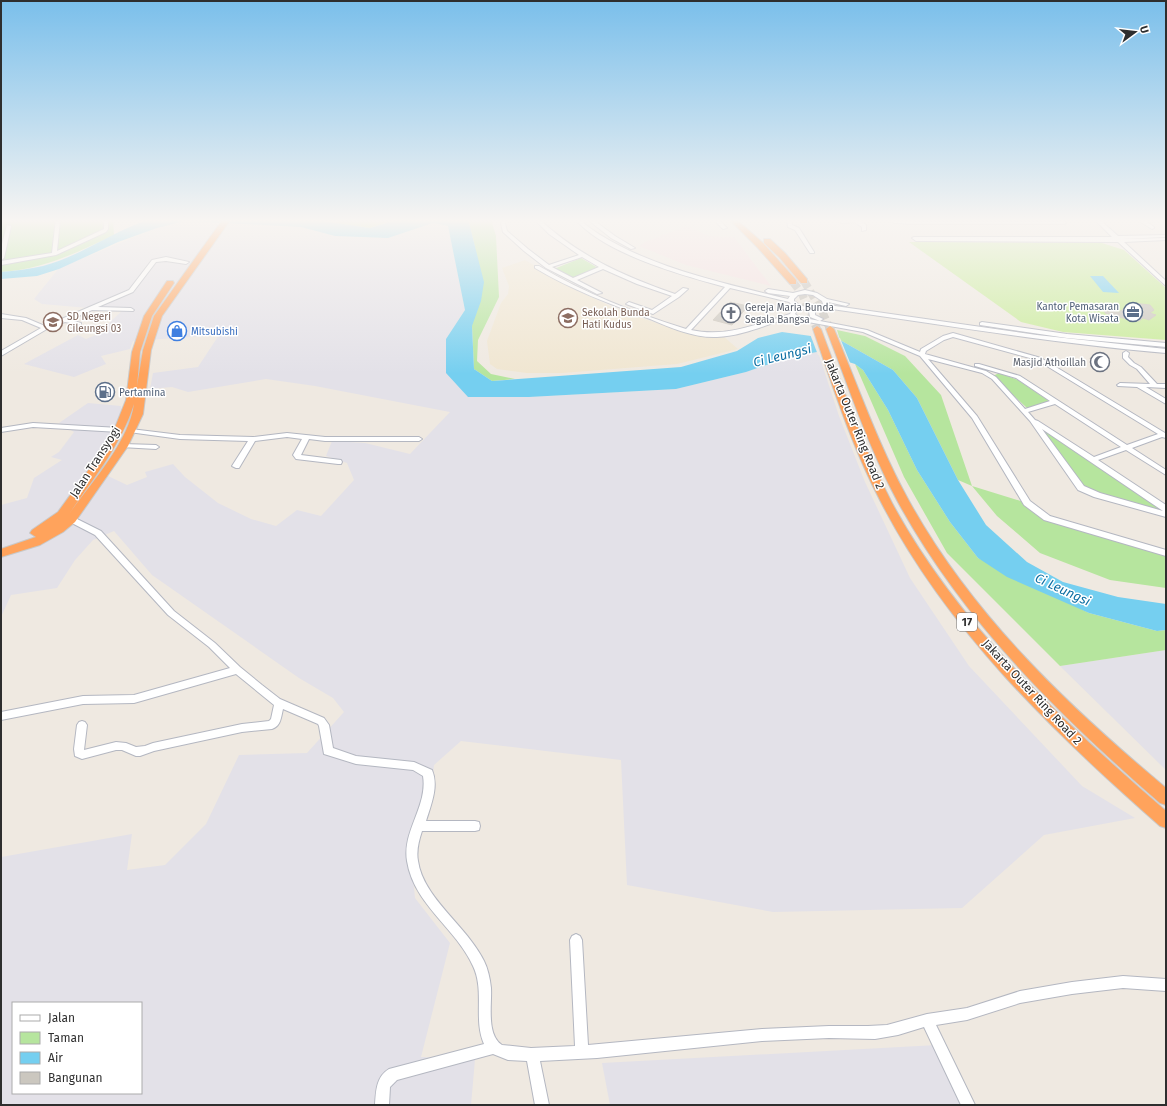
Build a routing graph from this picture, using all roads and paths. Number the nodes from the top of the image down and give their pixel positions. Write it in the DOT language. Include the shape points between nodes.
graph roads {
  1 [pos="147,271"];
  2 [pos="180,271"];
  3 [pos="188,271"];
  4 [pos="544,271"];
  5 [pos="556,271"];
  6 [pos="594,271"];
  7 [pos="612,271"];
  8 [pos="672,271"];
  9 [pos="689,271"];
  10 [pos="783,271"];
  11 [pos="795,271"];
  12 [pos="1151,271"];
  13 [pos="1157,271"];
  14 [pos="1166,278"];
  15 [pos="572,280"];
  16 [pos="804,281"];
  17 [pos="793,282"];
  18 [pos="1166,284"];
  19 [pos="728,287"];
  20 [pos="685,288"];
  21 [pos="793,295"];
  22 [pos="677,296"];
  23 [pos="791,301"];
  24 [pos="824,303"];
  25 [pos="796,306"];
  26 [pos="92,309"];
  27 [pos="131,310"];
  28 [pos="812,310"];
  29 [pos="792,315"];
  30 [pos="1,316"];
  31 [pos="65,320"];
  32 [pos="79,324"];
  33 [pos="45,328"];
  34 [pos="817,329"];
  35 [pos="830,329"];
  36 [pos="688,330"];
  37 [pos="1044,336"];
  38 [pos="1067,336"];
  39 [pos="1166,341"];
  40 [pos="1103,346"];
  41 [pos="1166,346"];
  42 [pos="1166,351"];
  43 [pos="1126,352"];
  44 [pos="922,353"];
  45 [pos="1,354"];
  46 [pos="1166,355"];
  47 [pos="1004,372"];
  48 [pos="994,378"];
  49 [pos="1120,386"];
  50 [pos="1138,386"];
  51 [pos="1155,386"];
  52 [pos="1166,386"];
  53 [pos="142,387"];
  54 [pos="132,389"];
  55 [pos="1056,401"];
  56 [pos="1166,402"];
  57 [pos="1024,411"];
  58 [pos="1032,420"];
  59 [pos="1,430"];
  60 [pos="119,430"];
  61 [pos="130,431"];
  62 [pos="1164,435"];
  63 [pos="306,438"];
  64 [pos="252,439"];
  65 [pos="419,439"];
  66 [pos="123,446"];
  67 [pos="156,447"];
  68 [pos="1126,447"];
  69 [pos="1093,460"];
  70 [pos="338,462"];
  71 [pos="236,466"];
  72 [pos="1166,473"];
  73 [pos="1166,509"];
  74 [pos="1166,514"];
  75 [pos="71,519"];
  76 [pos="1,545"];
  77 [pos="1,553"];
  78 [pos="1166,553"];
  79 [pos="237,670"];
  80 [pos="279,704"];
  81 [pos="1,716"];
  82 [pos="82,726"];
  83 [pos="1166,798"];
  84 [pos="1166,822"];
  85 [pos="418,826"];
  86 [pos="475,826"];
  87 [pos="576,940"];
  88 [pos="1166,985"];
  89 [pos="927,1020"];
  90 [pos="493,1048"];
  91 [pos="582,1052"];
  92 [pos="532,1055"];
  93 [pos="382,1105"];
  94 [pos="542,1105"];
  95 [pos="968,1105"];
  1 -- 26 [label="street" via="131,291"];
  2 -- 54 [label="highway, Jalan Transyogi" via="148,316 136,352"];
  3 -- 53 [label="highway, Jalan Transyogi" via="158,316 147,350"];
  4 -- 36 [label="street" via="582,292"];
  5 -- 15 [label="street"];
  6 -- 15 [label="street"];
  7 -- 22 [label="street"];
  8 -- 19 [label="street"];
  9 -- 21 [label="street" via="728,282"];
  10 -- 17 [label="highway"];
  11 -- 16 [label="highway"];
  12 -- 18 [label="street"];
  13 -- 14 [label="street"];
  15 -- 22 [label="street" via="652,312"];
  19 -- 23 [label="street"];
  19 -- 36 [label="street"];
  20 -- 22 [label="street"];
  21 -- 23 [label="street"];
  21 -- 24 [label="street" via="819,295"];
  23 -- 25 [label="street"];
  24 -- 28 [label="street"];
  24 -- 37 [label="street"];
  25 -- 28 [label="street"];
  25 -- 29 [label="street"];
  26 -- 27 [label="street"];
  26 -- 31 [label="street"];
  28 -- 44 [label="street" via="812,316 816,318 874,330"];
  29 -- 36 [label="street" via="721,335"];
  29 -- 44 [label="street" via="865,331"];
  30 -- 33 [label="street" via="29,319"];
  31 -- 32 [label="street"];
  31 -- 33 [label="street"];
  33 -- 45 [label="street"];
  34 -- 84 [label="highway, Jakarta Outer Ring Road 2 / 17" via="863,450 887,503 922,561 956,609 1002,664 1051,716"];
  35 -- 83 [label="highway, Jakarta Outer Ring Road 2 / 17" via="879,450 904,502 938,558 972,604 1019,659 1068,709"];
  37 -- 38 [label="street"];
  37 -- 40 [label="street"];
  38 -- 39 [label="street"];
  38 -- 41 [label="street"];
  40 -- 42 [label="street"];
  40 -- 43 [label="street"];
  43 -- 46 [label="street"];
  43 -- 51 [label="street" via="1125,357"];
  44 -- 47 [label="street"];
  44 -- 48 [label="street" via="984,372"];
  44 -- 62 [label="street" via="947,336 953,336 1039,359"];
  44 -- 78 [label="street" via="975,417 1032,508 1047,518"];
  47 -- 48 [label="street"];
  47 -- 55 [label="street" via="1018,377"];
  48 -- 57 [label="street"];
  49 -- 50 [label="street"];
  50 -- 51 [label="street"];
  50 -- 56 [label="street"];
  51 -- 52 [label="street"];
  53 -- 54 [label="highway"];
  53 -- 61 [label="highway, Jalan Transyogi" via="138,414"];
  54 -- 60 [label="highway, Jalan Transyogi" via="126,415"];
  55 -- 57 [label="street"];
  55 -- 68 [label="street"];
  57 -- 58 [label="street"];
  58 -- 69 [label="street"];
  58 -- 74 [label="street" via="1081,488 1097,496"];
  59 -- 60 [label="street" via="33,425"];
  60 -- 76 [label="highway, Jalan Transyogi" via="108,450 62,515 34,534"];
  61 -- 64 [label="street"];
  61 -- 66 [label="highway, Jalan Transyogi"];
  62 -- 68 [label="street"];
  63 -- 64 [label="street" via="287,435"];
  63 -- 65 [label="street"];
  63 -- 70 [label="street" via="298,457"];
  64 -- 71 [label="street"];
  66 -- 67 [label="street"];
  66 -- 75 [label="highway, Jalan Transyogi"];
  68 -- 69 [label="street"];
  68 -- 72 [label="street"];
  69 -- 73 [label="street"];
  75 -- 77 [label="highway, Jalan Transyogi" via="36,542"];
  75 -- 79 [label="street" via="98,533 171,613 212,644"];
  79 -- 80 [label="street"];
  79 -- 81 [label="street" via="134,699 83,700"];
  80 -- 82 [label="street" via="276,720 272,724 153,747 143,752 116,746 82,755 79,753"];
  80 -- 85 [label="street" via="321,721 324,724 328,751 356,760 414,766 428,774 431,780 430,790"];
  85 -- 86 [label="street"];
  85 -- 90 [label="street" via="412,852 414,873 427,894 478,958 484,982 487,1037"];
  87 -- 91 [label="street"];
  88 -- 89 [label="street" via="1123,982 1072,988 1020,997 967,1014"];
  89 -- 91 [label="street" via="880,1032 761,1035"];
  89 -- 95 [label="street"];
  90 -- 92 [label="street" via="502,1052"];
  90 -- 93 [label="street" via="387,1077 383,1084"];
  91 -- 92 [label="street"];
  92 -- 94 [label="street"];
}
